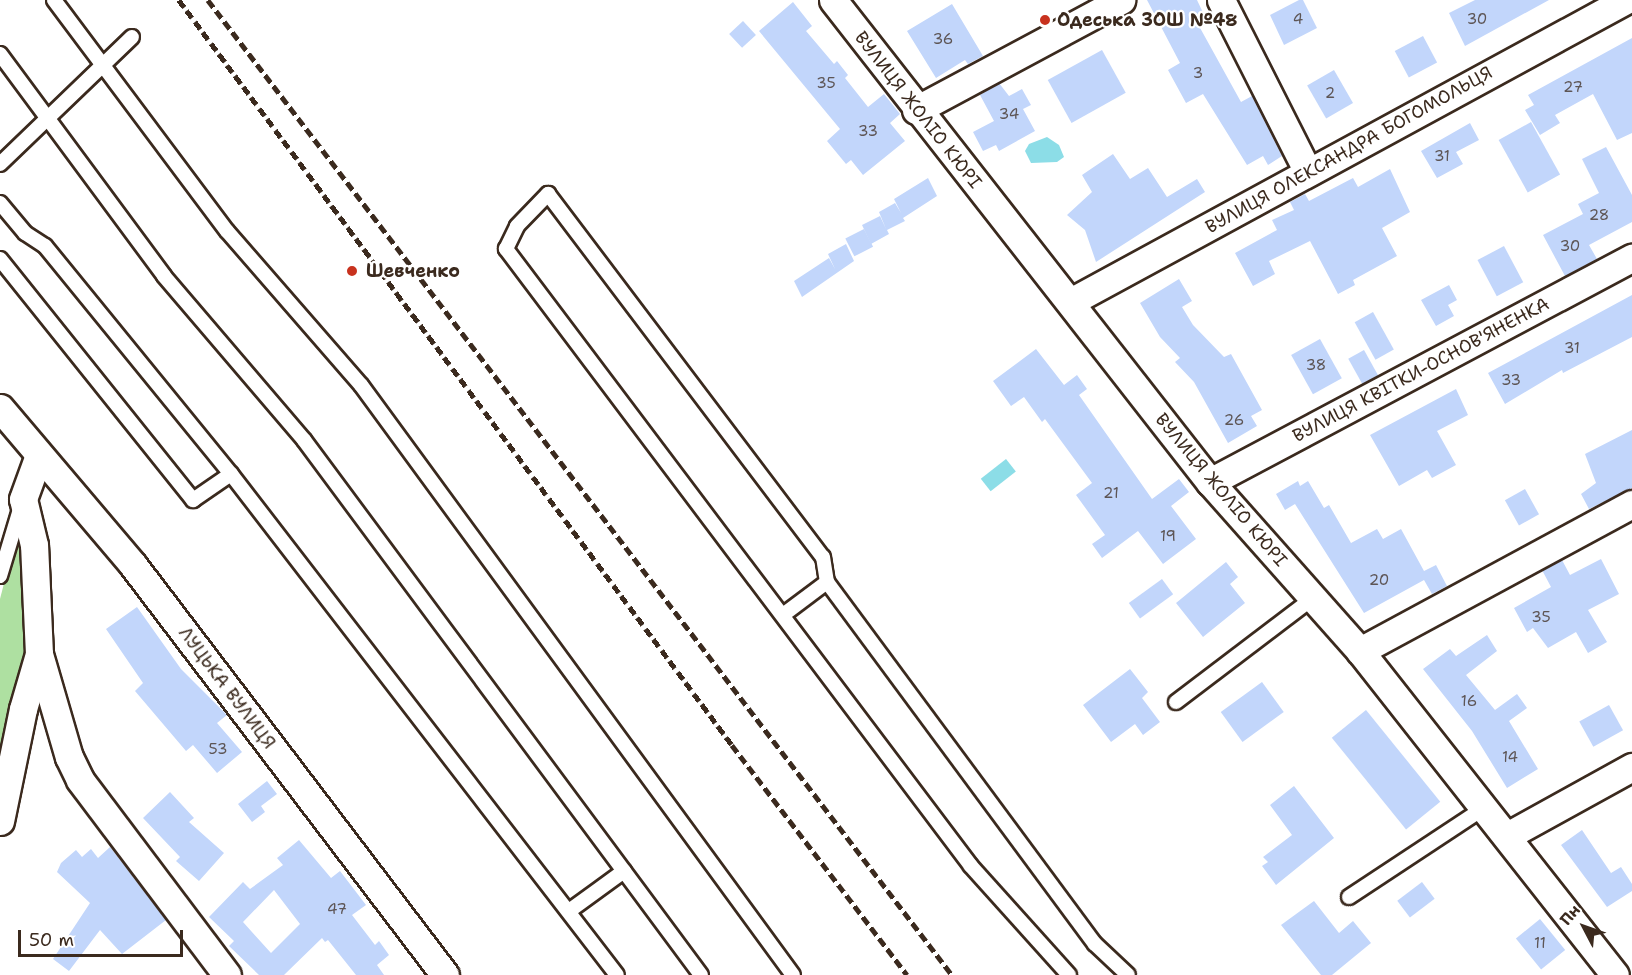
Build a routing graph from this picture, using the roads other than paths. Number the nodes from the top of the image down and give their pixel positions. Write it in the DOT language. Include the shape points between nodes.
graph roads {
  1 [pos="54,0"];
  2 [pos="833,0"];
  3 [pos="1121,0"];
  4 [pos="1221,0"];
  5 [pos="1626,0"];
  6 [pos="132,37"];
  7 [pos="0,54"];
  8 [pos="102,67"];
  9 [pos="916,110"];
  10 [pos="48,119"];
  11 [pos="0,164"];
  12 [pos="1308,172"];
  13 [pos="0,203"];
  14 [pos="1632,258"];
  15 [pos="0,259"];
  16 [pos="1072,301"];
  17 [pos="0,408"];
  18 [pos="39,455"];
  19 [pos="231,474"];
  20 [pos="1210,482"];
  21 [pos="23,499"];
  22 [pos="1632,504"];
  23 [pos="0,576"];
  24 [pos="827,582"];
  25 [pos="1313,598"];
  26 [pos="783,615"];
  27 [pos="1360,651"];
  28 [pos="39,654"];
  29 [pos="1176,702"];
  30 [pos="1632,767"];
  31 [pos="1484,808"];
  32 [pos="0,821"];
  33 [pos="1506,836"];
  34 [pos="624,871"];
  35 [pos="1349,897"];
  36 [pos="569,911"];
  37 [pos="226,975"];
  38 [pos="445,975"];
  39 [pos="617,975"];
  40 [pos="701,975"];
  41 [pos="792,975"];
  42 [pos="1069,975"];
  43 [pos="1128,975"];
  44 [pos="1615,975"];
  1 -- 8 [label="lane"];
  2 -- 9 [label="street, ВУЛИЦЯ ЖОЛІО КЮРІ"];
  3 -- 9 [label="street"];
  4 -- 12 [label="street"];
  5 -- 12 [label="street, ВУЛИЦЯ ОЛЕКСАНДРА БОГОМОЛЬЦЯ"];
  6 -- 8 [label="lane"];
  7 -- 10 [label="lane"];
  8 -- 10 [label="lane"];
  8 -- 41 [label="lane" via="227,231 361,385"];
  9 -- 16 [label="street, ВУЛИЦЯ ЖОЛІО КЮРІ"];
  10 -- 11 [label="lane"];
  10 -- 34 [label="lane" via="164,276 304,440"];
  12 -- 16 [label="street, ВУЛИЦЯ ОЛЕКСАНДРА БОГОМОЛЬЦЯ"];
  13 -- 19 [label="lane" via="25,233 45,246"];
  14 -- 20 [label="street, ВУЛИЦЯ КВІТКИ-ОСНОВ'ЯНЕНКА"];
  15 -- 19 [label="lane" via="193,500"];
  16 -- 20 [label="street, ВУЛИЦЯ ЖОЛІО КЮРІ"];
  17 -- 18 [label="street, ЛУЦЬКА ВУЛИЦЯ"];
  18 -- 21 [label="street"];
  18 -- 38 [label="street, ЛУЦЬКА ВУЛИЦЯ" via="133,565"];
  19 -- 36 [label="lane"];
  20 -- 25 [label="street, ВУЛИЦЯ ЖОЛІО КЮРІ"];
  21 -- 23 [label="lane"];
  21 -- 28 [label="street" via="34,545"];
  22 -- 27 [label="street"];
  24 -- 26 [label="lane"];
  24 -- 26 [label="lane" via="823,557 548,194 517,226 506,249"];
  24 -- 43 [label="lane" via="1095,944"];
  25 -- 27 [label="street, ВУЛИЦЯ ЖОЛІО КЮРІ"];
  25 -- 29 [label="lane"];
  26 -- 42 [label="lane" via="971,866"];
  27 -- 31 [label="street, ВУЛИЦЯ ЖОЛІО КЮРІ"];
  28 -- 32 [label="street" via="23,709"];
  28 -- 37 [label="street" via="69,757 80,780"];
  30 -- 33 [label="street"];
  31 -- 33 [label="street, ВУЛИЦЯ ЖОЛІО КЮРІ"];
  31 -- 35 [label="lane"];
  33 -- 44 [label="street, ВУЛИЦЯ ЖОЛІО КЮРІ"];
  34 -- 36 [label="lane"];
  34 -- 40 [label="lane"];
  36 -- 39 [label="lane"];
}
